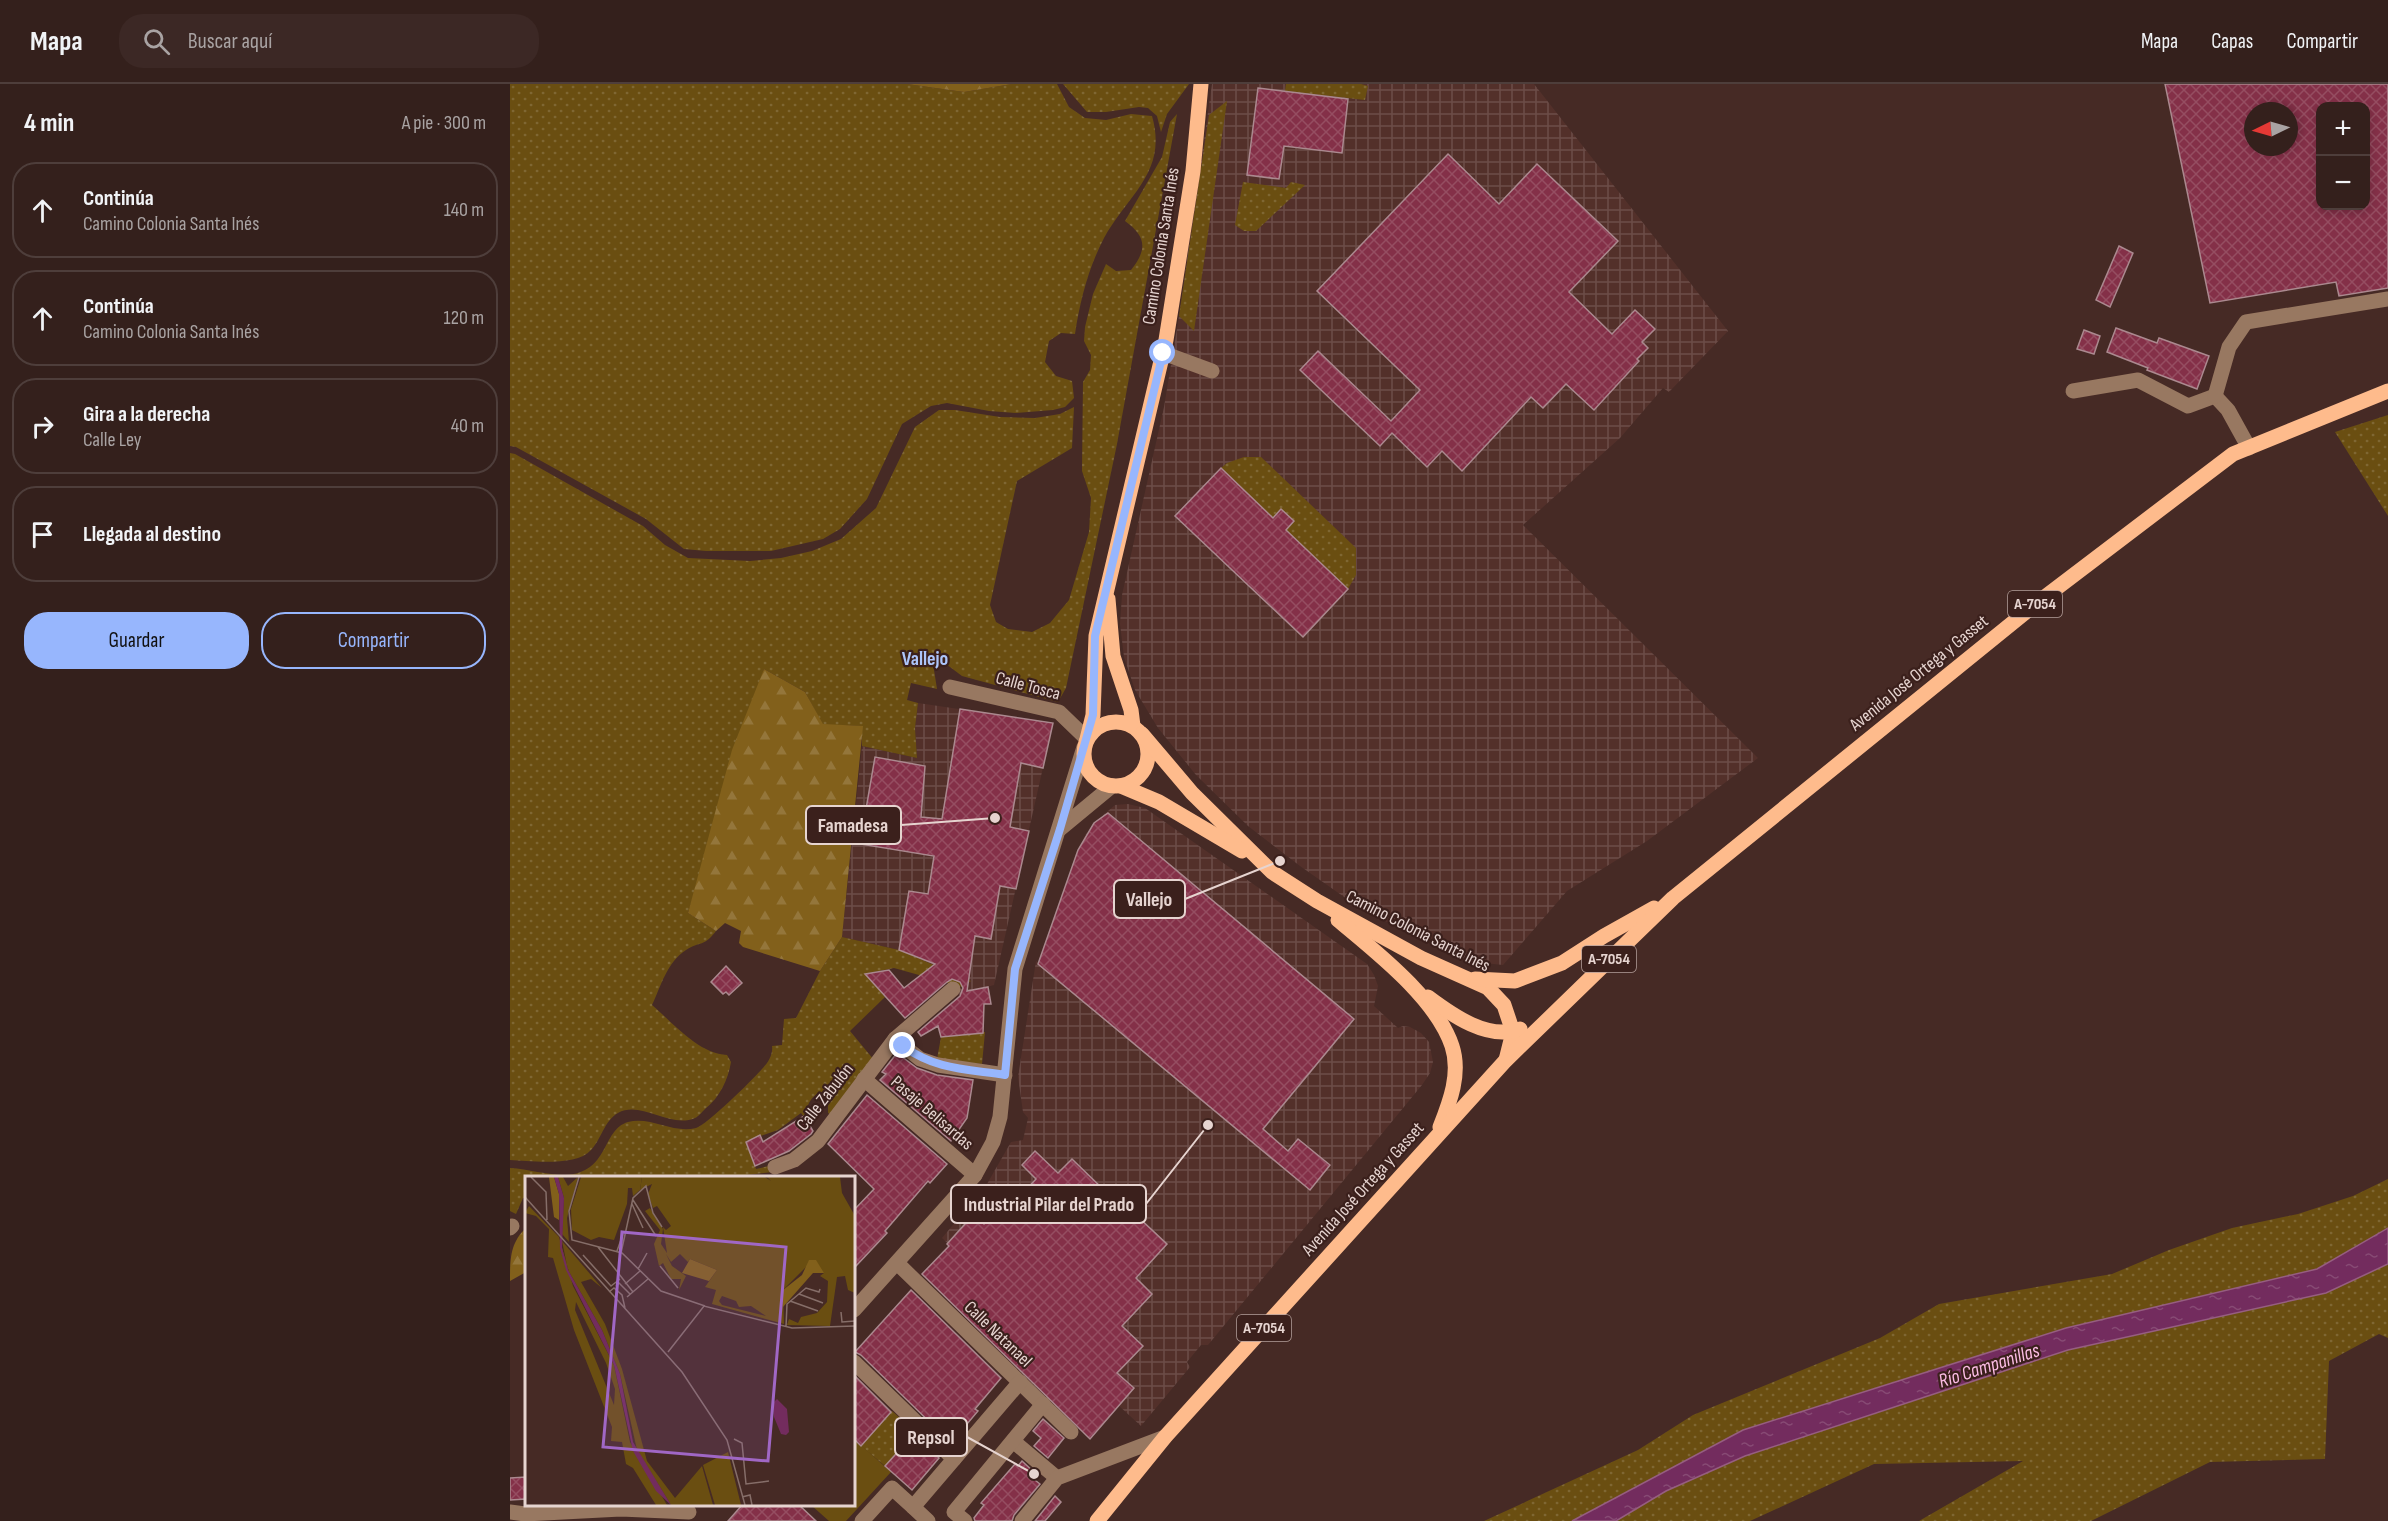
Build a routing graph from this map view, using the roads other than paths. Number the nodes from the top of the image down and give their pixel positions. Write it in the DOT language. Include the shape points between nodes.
graph roads {
  1 [pos="1201,84"];
  2 [pos="2388,299"];
  3 [pos="1163,353"];
  4 [pos="1212,371"];
  5 [pos="2073,391"];
  6 [pos="2388,391"];
  7 [pos="2215,396"];
  8 [pos="2249,448"];
  9 [pos="1107,587"];
  10 [pos="950,687"];
  11 [pos="1138,730"];
  12 [pos="1086,743"];
  13 [pos="1117,786"];
  14 [pos="1060,829"];
  15 [pos="1259,861"];
  16 [pos="1673,898"];
  17 [pos="1317,900"];
  18 [pos="1470,979"];
  19 [pos="1409,983"];
  20 [pos="953,989"];
  21 [pos="1545,1020"];
  22 [pos="1513,1032"];
  23 [pos="895,1039"];
  24 [pos="1506,1060"];
  25 [pos="1005,1075"];
  26 [pos="864,1079"];
  27 [pos="1436,1138"];
  28 [pos="775,1167"];
  29 [pos="975,1175"];
  30 [pos="897,1263"];
  31 [pos="855,1309"];
  32 [pos="855,1363"];
  33 [pos="1020,1382"];
  34 [pos="1043,1404"];
  35 [pos="1071,1432"];
  36 [pos="1165,1437"];
  37 [pos="1012,1441"];
  38 [pos="954,1459"];
  39 [pos="1057,1478"];
  40 [pos="913,1507"];
  41 [pos="689,1513"];
  42 [pos="521,1516"];
  43 [pos="862,1521"];
  44 [pos="928,1521"];
  45 [pos="965,1521"];
  46 [pos="1022,1521"];
  47 [pos="1097,1521"];
  1 -- 3 [label="main road, Camino Colonia Santa Inés" via="1193,171"];
  2 -- 7 [label="street" via="2246,322 2229,347"];
  3 -- 4 [label="street"];
  3 -- 9 [label="main road, Camino Colonia Santa Inés"];
  5 -- 7 [label="street" via="2138,380 2188,406"];
  6 -- 8 [label="main road, Avenida José Ortega y Gasset / A-7054"];
  7 -- 8 [label="street" via="2228,410"];
  8 -- 16 [label="main road, Avenida José Ortega y Gasset / A-7054" via="2233,454 2037,603"];
  9 -- 11 [label="main road, Camino Colonia Santa Inés" via="1113,656"];
  9 -- 12 [label="main road, Camino Colonia Santa Inés" via="1095,636 1093,715"];
  10 -- 12 [label="street, Calle Tosca" via="1059,712"];
  11 -- 12 [label="main road" via="1125,722 1107,722"];
  11 -- 13 [label="main road" via="1148,749 1145,769 1139,777"];
  11 -- 15 [label="main road, Camino Colonia Santa Inés" via="1192,793"];
  12 -- 13 [label="main road" via="1084,756 1090,772 1096,779"];
  12 -- 14 [label="street, Camino Colonia Santa Inés"];
  13 -- 14 [label="street"];
  13 -- 15 [label="main road, Camino Colonia Santa Inés" via="1159,802"];
  14 -- 25 [label="street, Camino Colonia Santa Inés" via="1015,969"];
  15 -- 17 [label="main road, Camino Colonia Santa Inés"];
  16 -- 18 [label="main road, Avenida José Ortega y Gasset / A-7054" via="1562,963 1515,981"];
  16 -- 21 [label="main road, Avenida José Ortega y Gasset / A-7054"];
  17 -- 18 [label="main road, Camino Colonia Santa Inés" via="1421,958"];
  17 -- 19 [label="main road, Camino Colonia Santa Inés"];
  18 -- 22 [label="main road, Camino Colonia Santa Inés" via="1488,988 1504,1005"];
  19 -- 22 [label="main road, Camino Colonia Santa Inés" via="1448,1012 1477,1027"];
  19 -- 27 [label="main road, Camino Colonia Santa Inés" via="1437,1018 1452,1047 1452,1095"];
  20 -- 23 [label="street, Calle Zabulón"];
  21 -- 22 [label="main road, Camino Colonia Santa Inés"];
  21 -- 24 [label="main road, Avenida José Ortega y Gasset / A-7054"];
  22 -- 24 [label="main road"];
  23 -- 25 [label="street" via="920,1059 938,1065"];
  23 -- 26 [label="street, Calle Zabulón"];
  24 -- 27 [label="main road, Avenida José Ortega y Gasset / A-7054"];
  25 -- 29 [label="street, Camino Colonia Santa Inés" via="993,1142"];
  26 -- 28 [label="street, Calle Zabulón" via="818,1141 794,1160"];
  26 -- 29 [label="street, Pasaje Belisardas"];
  27 -- 36 [label="main road, Avenida José Ortega y Gasset / A-7054"];
  29 -- 30 [label="street, Camino Colonia Santa Inés"];
  30 -- 31 [label="street, Camino Colonia Santa Inés"];
  30 -- 33 [label="street, Calle Natanael"];
  32 -- 38 [label="street"];
  33 -- 34 [label="street, Calle Natanael"];
  33 -- 38 [label="street"];
  34 -- 35 [label="street, Calle Natanael"];
  34 -- 37 [label="street"];
  36 -- 39 [label="street"];
  36 -- 47 [label="main road, Avenida José Ortega y Gasset / A-7054"];
  37 -- 39 [label="street"];
  37 -- 45 [label="street" via="954,1512"];
  38 -- 40 [label="street"];
  39 -- 46 [label="street"];
  40 -- 43 [label="street" via="892,1488"];
  40 -- 44 [label="street"];
  41 -- 42 [label="street" via="621,1509"];
}
